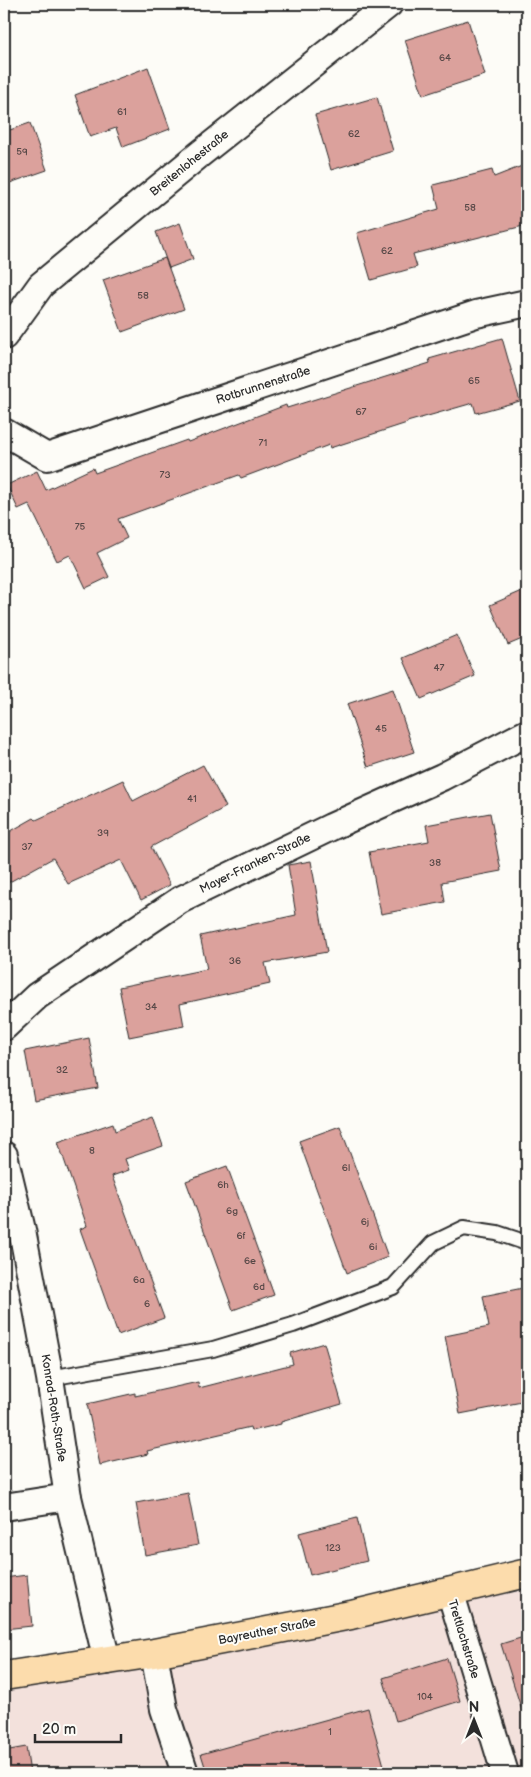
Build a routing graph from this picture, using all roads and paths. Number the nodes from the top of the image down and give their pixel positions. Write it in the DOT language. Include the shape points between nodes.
graph roads {
  1 [pos="388,4"];
  2 [pos="527,303"];
  3 [pos="4,336"];
  4 [pos="4,432"];
  5 [pos="527,733"];
  6 [pos="4,1028"];
  7 [pos="4,1155"];
  8 [pos="527,1243"];
  9 [pos="50,1378"];
  10 [pos="68,1496"];
  11 [pos="4,1507"];
  12 [pos="527,1573"];
  13 [pos="450,1590"];
  14 [pos="154,1653"];
  15 [pos="107,1661"];
  16 [pos="4,1676"];
  17 [pos="185,1773"];
  18 [pos="504,1773"];
  1 -- 3 [label="street, Breitenlohestraße" via="42,285"];
  2 -- 4 [label="street, Rotbrunnenstraße" via="476,314 47,457"];
  5 -- 6 [label="street, Mayer-Franken-Straße" via="180,900 36,996"];
  7 -- 9 [label="street, Konrad-Roth-Straße"];
  8 -- 9 [label="lane" via="497,1233 464,1228 433,1243 393,1287 293,1325 213,1349"];
  9 -- 10 [label="street, Konrad-Roth-Straße"];
  10 -- 11 [label="street"];
  10 -- 15 [label="street, Konrad-Roth-Straße"];
  12 -- 13 [label="main road, Bayreuther Straße"];
  13 -- 14 [label="main road, Bayreuther Straße" via="351,1615"];
  13 -- 18 [label="street, Trettlachstraße"];
  14 -- 15 [label="main road, Bayreuther Straße"];
  14 -- 17 [label="street" via="164,1709"];
  15 -- 16 [label="main road, Bayreuther Straße"];
}
